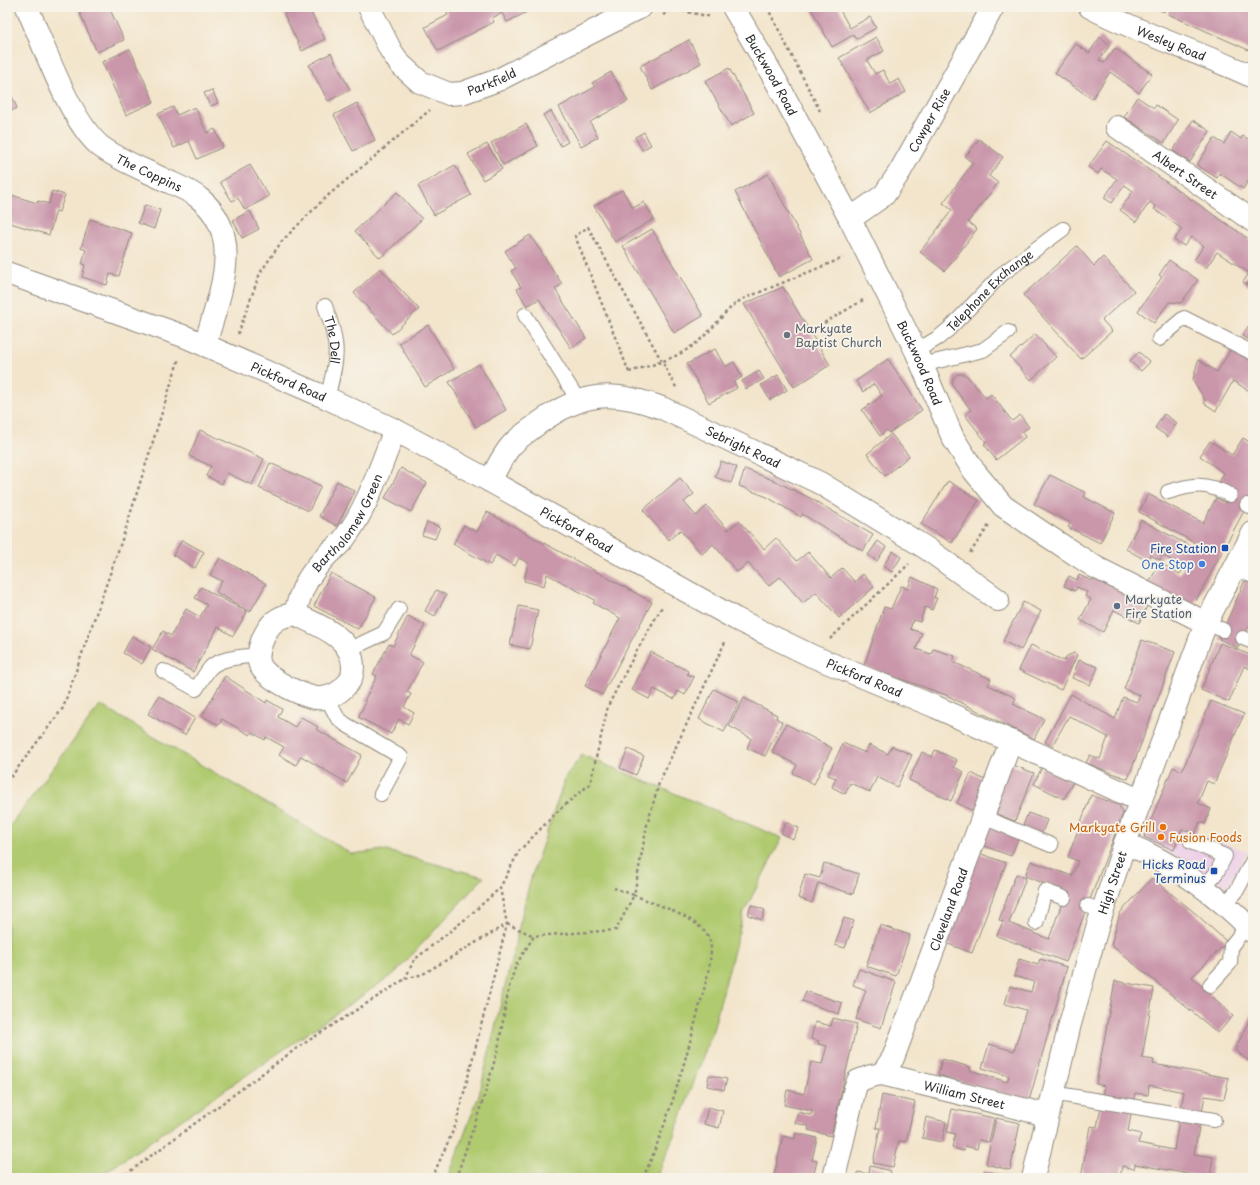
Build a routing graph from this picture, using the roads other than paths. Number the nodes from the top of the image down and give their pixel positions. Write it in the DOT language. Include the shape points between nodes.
graph roads {
  1 [pos="27,7"];
  2 [pos="369,7"];
  3 [pos="641,7"];
  4 [pos="992,7"];
  5 [pos="1090,7"];
  6 [pos="738,15"];
  7 [pos="1253,77"];
  8 [pos="1117,127"];
  9 [pos="850,219"];
  10 [pos="1253,221"];
  11 [pos="1064,229"];
  12 [pos="7,273"];
  13 [pos="325,306"];
  14 [pos="525,314"];
  15 [pos="1008,332"];
  16 [pos="1159,339"];
  17 [pos="196,341"];
  18 [pos="1253,353"];
  19 [pos="919,358"];
  20 [pos="327,398"];
  21 [pos="578,400"];
  22 [pos="395,430"];
  23 [pos="490,481"];
  24 [pos="1168,492"];
  25 [pos="1230,495"];
  26 [pos="1253,533"];
  27 [pos="1244,572"];
  28 [pos="998,600"];
  29 [pos="399,609"];
  30 [pos="295,614"];
  31 [pos="1215,626"];
  32 [pos="348,650"];
  33 [pos="258,655"];
  34 [pos="164,671"];
  35 [pos="327,698"];
  36 [pos="1011,741"];
  37 [pos="381,794"];
  38 [pos="1141,801"];
  39 [pos="983,817"];
  40 [pos="1191,842"];
  41 [pos="1125,843"];
  42 [pos="1051,845"];
  43 [pos="1253,860"];
  44 [pos="1204,887"];
  45 [pos="1064,898"];
  46 [pos="1224,904"];
  47 [pos="1036,923"];
  48 [pos="1250,929"];
  49 [pos="1210,985"];
  50 [pos="882,1074"];
  51 [pos="1052,1094"];
  52 [pos="1047,1115"];
  53 [pos="1214,1120"];
  54 [pos="834,1178"];
  55 [pos="1033,1178"];
  1 -- 17 [label="street, The Coppins" via="73,111 100,145 125,161 199,198 213,212 220,224 227,255 217,303"];
  2 -- 3 [label="street, Parkfield" via="400,64 420,82 449,94 462,93 498,80"];
  4 -- 9 [label="street, Cowper Rise" via="899,173 884,195"];
  5 -- 7 [label="street, Wesley Road"];
  6 -- 9 [label="street, Buckwood Road"];
  8 -- 10 [label="street, Albert Street"];
  9 -- 19 [label="street, Buckwood Road"];
  11 -- 19 [label="lane, Telephone Exchange" via="1002,274"];
  12 -- 17 [label="street, Pickford Road"];
  13 -- 20 [label="lane, The Dell" via="336,344 336,365"];
  14 -- 21 [label="lane"];
  15 -- 19 [label="lane" via="983,350"];
  16 -- 18 [label="lane" via="1184,318"];
  17 -- 20 [label="street, Pickford Road"];
  19 -- 31 [label="street, Buckwood Road" via="938,408 953,438 974,471 1003,506 1095,567"];
  20 -- 22 [label="street, Pickford Road"];
  21 -- 23 [label="street, Sebright Road" via="549,416 520,437 510,447"];
  21 -- 28 [label="street, Sebright Road" via="616,396 637,398 820,483 926,548"];
  22 -- 23 [label="street, Pickford Road"];
  22 -- 30 [label="street, Bartholomew Green" via="359,515 346,537 314,568 306,580"];
  23 -- 36 [label="street, Pickford Road" via="736,619 812,656"];
  24 -- 25 [label="lane" via="1206,485"];
  26 -- 27 [label="street, High Street"];
  27 -- 31 [label="street, High Street"];
  29 -- 32 [label="lane" via="384,633"];
  30 -- 32 [label="street" via="336,635"];
  30 -- 33 [label="street" via="284,616 274,622"];
  31 -- 38 [label="street, High Street"];
  32 -- 35 [label="street" via="353,663 350,681 338,694"];
  33 -- 34 [label="lane" via="215,664 196,689"];
  33 -- 35 [label="street" via="263,671 271,678 307,697"];
  35 -- 37 [label="lane" via="337,717 345,724 401,757"];
  36 -- 38 [label="street, Pickford Road"];
  36 -- 39 [label="street, Cleveland Road"];
  38 -- 41 [label="street, High Street"];
  39 -- 42 [label="lane"];
  39 -- 50 [label="street, Cleveland Road" via="893,1058"];
  40 -- 44 [label="lane" via="1226,856"];
  41 -- 44 [label="street" via="1154,856"];
  41 -- 51 [label="street, High Street" via="1095,908"];
  43 -- 46 [label="lane" via="1236,892"];
  44 -- 46 [label="street"];
  45 -- 47 [label="lane" via="1045,891"];
  46 -- 48 [label="street"];
  48 -- 49 [label="lane" via="1231,946 1230,963"];
  50 -- 52 [label="street, William Street"];
  50 -- 54 [label="street" via="858,1082"];
  51 -- 52 [label="street, High Street"];
  51 -- 53 [label="lane"];
  52 -- 55 [label="street, High Street"];
}
